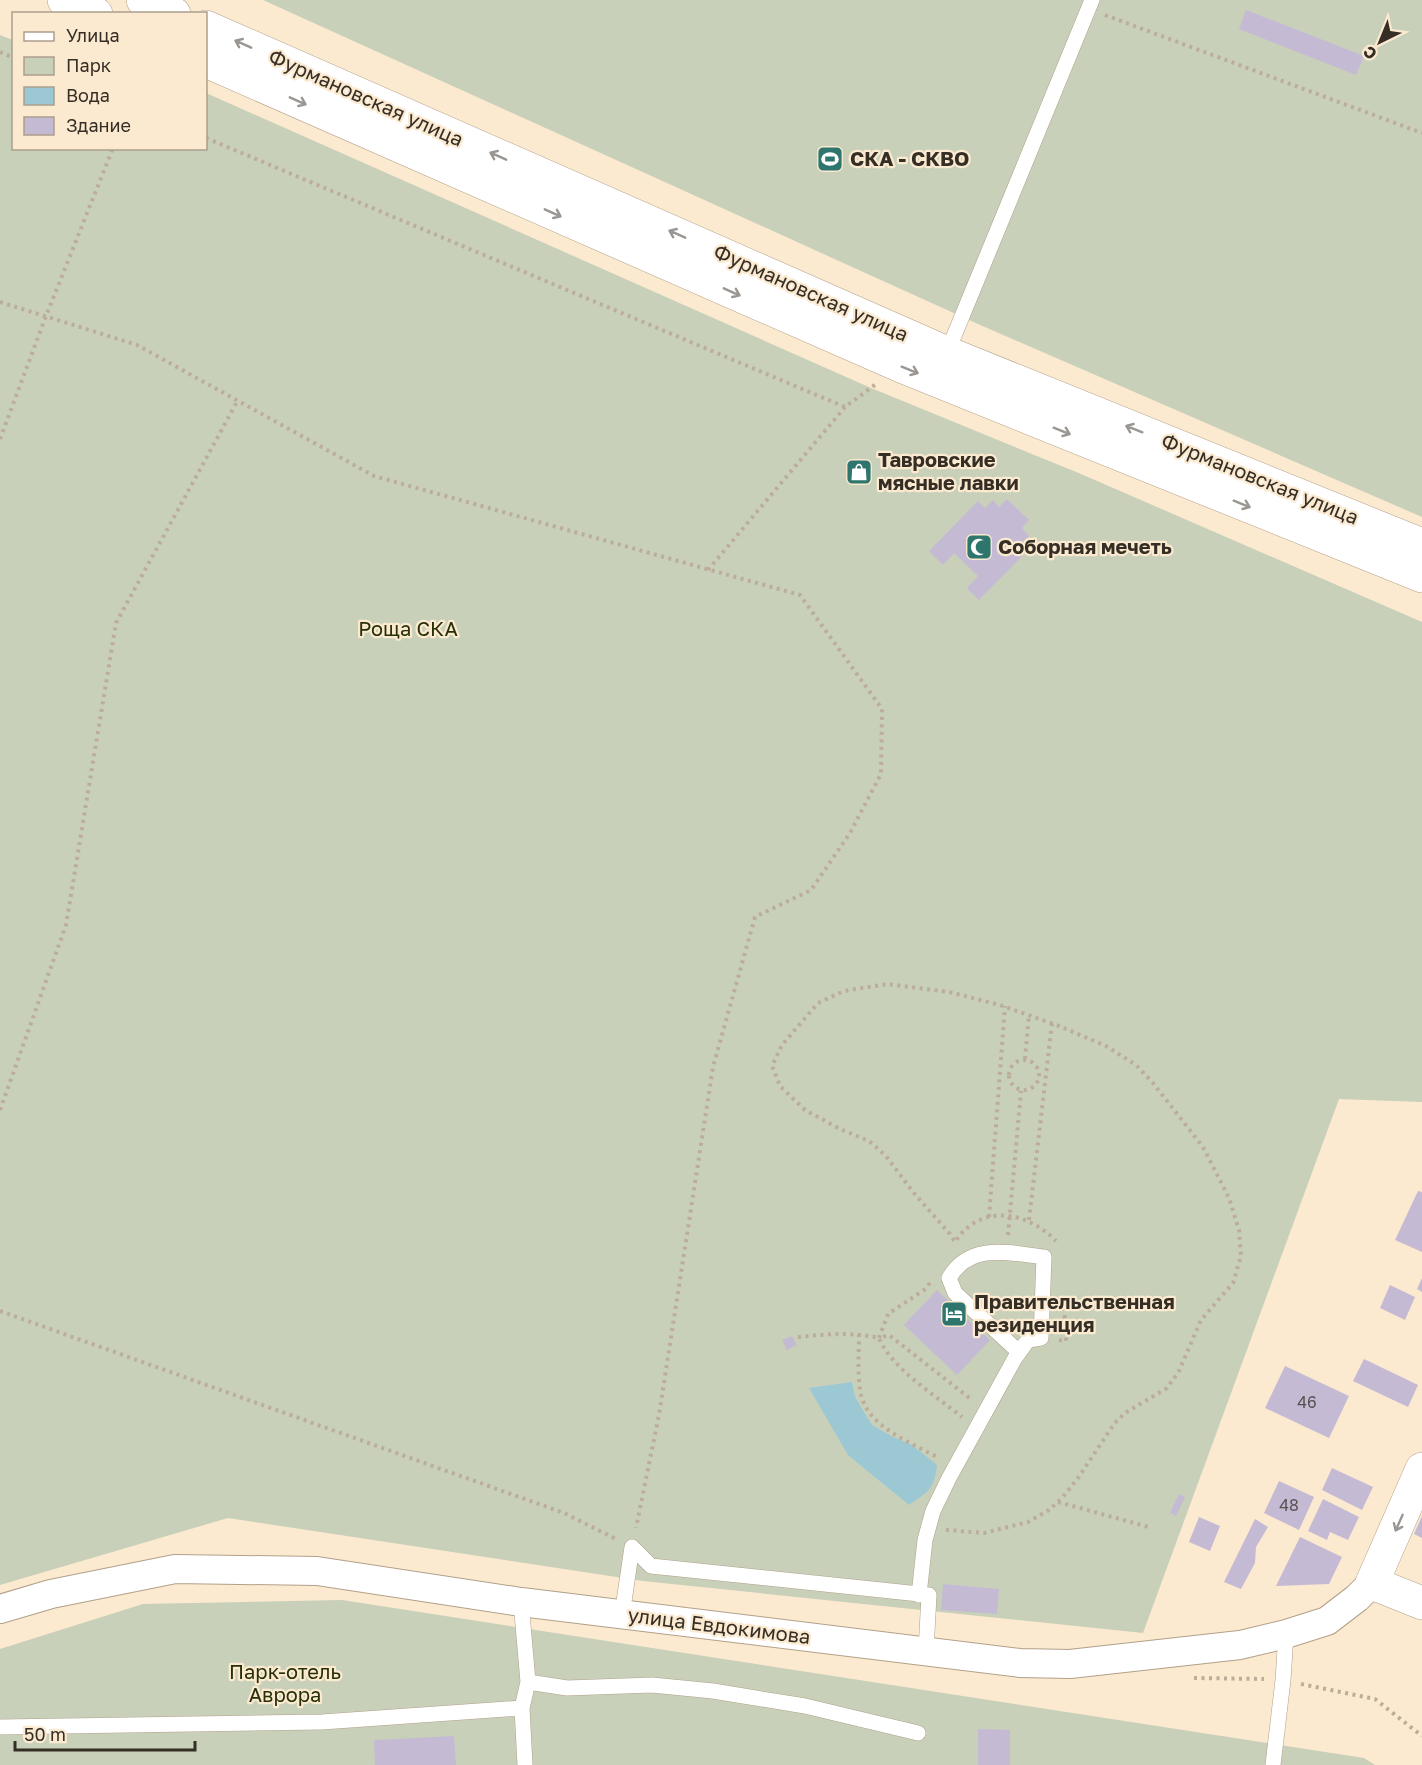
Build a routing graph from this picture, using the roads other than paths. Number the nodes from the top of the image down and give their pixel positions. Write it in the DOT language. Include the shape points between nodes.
graph roads {
  1 [pos="64,0"];
  2 [pos="143,0"];
  3 [pos="1090,5"];
  4 [pos="91,12"];
  5 [pos="170,12"];
  6 [pos="207,27"];
  7 [pos="207,61"];
  8 [pos="947,353"];
  9 [pos="1422,545"];
  10 [pos="1422,576"];
  11 [pos="1019,1352"];
  12 [pos="1422,1469"];
  13 [pos="1372,1583"];
  14 [pos="919,1595"];
  15 [pos="521,1602"];
  16 [pos="1422,1603"];
  17 [pos="0,1609"];
  18 [pos="622,1614"];
  19 [pos="1286,1634"];
  20 [pos="926,1651"];
  21 [pos="528,1682"];
  22 [pos="522,1708"];
  23 [pos="0,1727"];
  24 [pos="918,1733"];
  25 [pos="525,1765"];
  26 [pos="1273,1765"];
  1 -- 4 [label="main road"];
  2 -- 5 [label="main road"];
  3 -- 8 [label="lane"];
  8 -- 6 [label="main road, Фурмановская улица, one-way"];
  7 -- 10 [label="main road, Фурмановская улица, one-way" via="901,366"];
  9 -- 8 [label="main road, Фурмановская улица, one-way"];
  11 -- 11 [label="lane" via="1028,1340 1041,1338 1044,1257 988,1251 968,1258 949,1278 955,1293"];
  11 -- 14 [label="lane" via="933,1512 921,1564"];
  12 -- 13 [label="main road, one-way"];
  13 -- 16 [label="main road"];
  13 -- 19 [label="street, улица Евдокимова" via="1327,1621"];
  14 -- 18 [label="lane" via="651,1566 632,1547"];
  14 -- 20 [label="lane" via="929,1595"];
  15 -- 17 [label="street, улица Евдокимова" via="317,1570 175,1569 51,1594"];
  15 -- 18 [label="street, улица Евдокимова"];
  15 -- 21 [label="lane"];
  18 -- 20 [label="street, улица Евдокимова"];
  19 -- 20 [label="street, улица Евдокимова" via="1240,1645 1070,1664 1020,1663"];
  19 -- 26 [label="lane"];
  21 -- 22 [label="lane"];
  21 -- 24 [label="lane" via="567,1688 652,1685 713,1691 805,1706"];
  22 -- 23 [label="lane" via="322,1722"];
  22 -- 25 [label="lane"];
}
